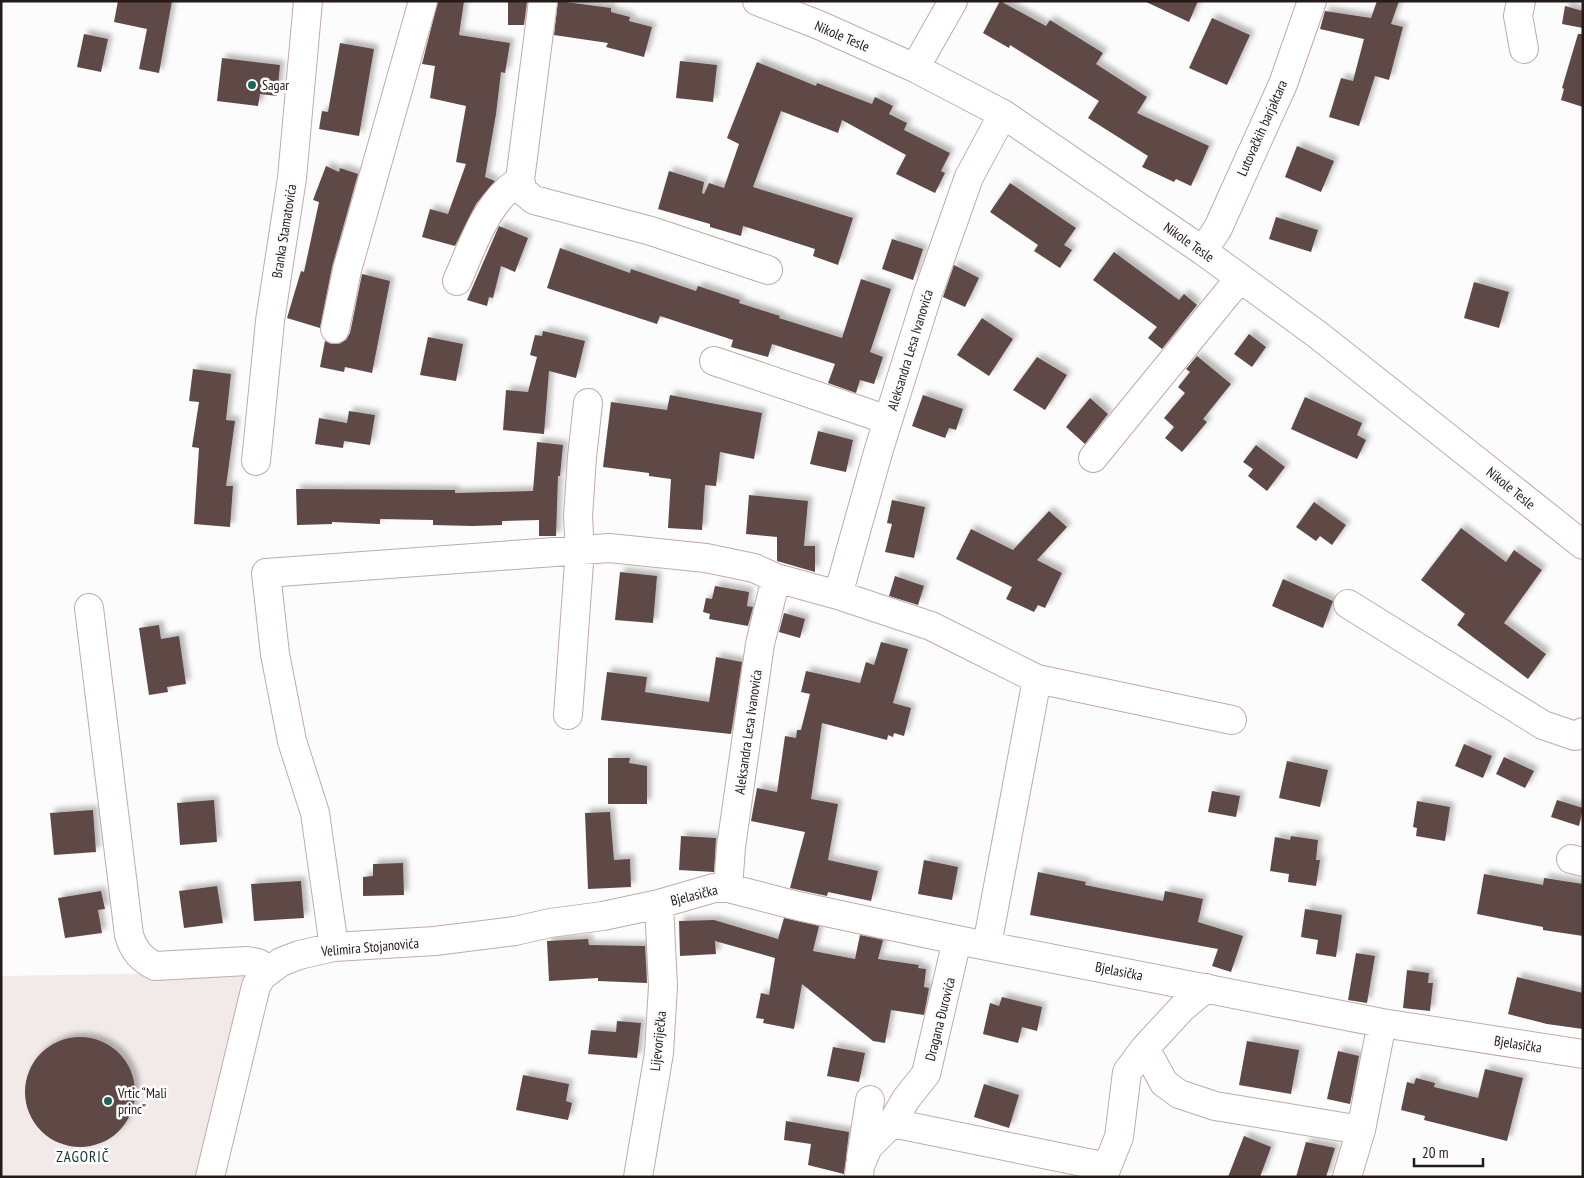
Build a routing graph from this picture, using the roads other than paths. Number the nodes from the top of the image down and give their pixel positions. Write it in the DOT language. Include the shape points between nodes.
graph roads {
  1 [pos="308,1"];
  2 [pos="423,1"];
  3 [pos="543,1"];
  4 [pos="757,1"];
  5 [pos="953,1"];
  6 [pos="1312,1"];
  7 [pos="1521,1"];
  8 [pos="1524,49"];
  9 [pos="915,68"];
  10 [pos="1003,114"];
  11 [pos="520,180"];
  12 [pos="1203,251"];
  13 [pos="768,270"];
  14 [pos="1240,278"];
  15 [pos="457,281"];
  16 [pos="334,329"];
  17 [pos="714,361"];
  18 [pos="588,404"];
  19 [pos="888,420"];
  20 [pos="1094,458"];
  21 [pos="256,461"];
  22 [pos="1583,544"];
  23 [pos="580,549"];
  24 [pos="776,578"];
  25 [pos="838,595"];
  26 [pos="1348,604"];
  27 [pos="89,608"];
  28 [pos="1037,680"];
  29 [pos="568,715"];
  30 [pos="1232,720"];
  31 [pos="1583,732"];
  32 [pos="728,888"];
  33 [pos="659,904"];
  34 [pos="957,940"];
  35 [pos="987,945"];
  36 [pos="334,947"];
  37 [pos="269,970"];
  38 [pos="1206,988"];
  39 [pos="1382,1023"];
  40 [pos="1145,1048"];
  41 [pos="1583,1054"];
  42 [pos="870,1100"];
  43 [pos="892,1123"];
  44 [pos="1361,1130"];
  45 [pos="859,1172"];
  46 [pos="1105,1172"];
  47 [pos="210,1177"];
  48 [pos="638,1177"];
  49 [pos="1347,1177"];
  1 -- 21 [label="street, Branka Stamatovića" via="292,178 270,321"];
  2 -- 16 [label="street" via="347,270"];
  3 -- 11 [label="street"];
  4 -- 9 [label="street, Nikole Tesle"];
  5 -- 9 [label="street"];
  6 -- 12 [label="street, Lutovačkih barjaktara" via="1283,84 1218,228"];
  7 -- 8 [label="street" via="1518,16"];
  9 -- 10 [label="street, Nikole Tesle"];
  10 -- 12 [label="street, Nikole Tesle"];
  10 -- 19 [label="street, Aleksandra Lesa Ivanovića" via="969,177"];
  11 -- 13 [label="street" via="523,192 534,200 651,231"];
  11 -- 15 [label="street" via="505,189 484,220"];
  12 -- 14 [label="street, Nikole Tesle"];
  14 -- 20 [label="street"];
  14 -- 22 [label="street, Nikole Tesle" via="1318,335"];
  17 -- 19 [label="street"];
  18 -- 23 [label="street" via="580,477"];
  19 -- 25 [label="street, Aleksandra Lesa Ivanovića"];
  23 -- 24 [label="street" via="609,548 706,558 754,568"];
  23 -- 29 [label="street"];
  23 -- 36 [label="street" via="266,573 274,654 292,741 315,813"];
  24 -- 25 [label="street"];
  24 -- 32 [label="street, Aleksandra Lesa Ivanovića" via="760,644"];
  25 -- 28 [label="street" via="931,626"];
  26 -- 31 [label="street" via="1543,725 1575,736"];
  27 -- 37 [label="street" via="129,935 134,947 144,960 155,966 247,961"];
  28 -- 30 [label="street"];
  28 -- 35 [label="street"];
  32 -- 33 [label="street, Bjelasička" via="714,888"];
  32 -- 34 [label="street, Bjelasička"];
  33 -- 36 [label="street, Velimira Stojanovića" via="515,931 435,941"];
  33 -- 48 [label="street, Lijevoriječka" via="663,986 659,1053"];
  34 -- 35 [label="street, Bjelasička"];
  34 -- 43 [label="street, Dragana Đurovića" via="926,1074"];
  35 -- 38 [label="street, Bjelasička"];
  36 -- 37 [label="street, Velimira Stojanovića" via="299,955"];
  37 -- 47 [label="street, Velimira Stojanovića" via="256,986 251,1003"];
  38 -- 39 [label="street, Bjelasička"];
  38 -- 40 [label="street" via="1182,1008"];
  39 -- 41 [label="street, Bjelasička"];
  39 -- 44 [label="street"];
  40 -- 44 [label="street" via="1164,1083 1179,1094 1215,1106"];
  40 -- 46 [label="street" via="1127,1072 1119,1137"];
  42 -- 45 [label="street, Dragana Đurovića"];
  43 -- 45 [label="street, Dragana Đurovića" via="868,1147"];
  43 -- 46 [label="street"];
  44 -- 49 [label="street"];
}
